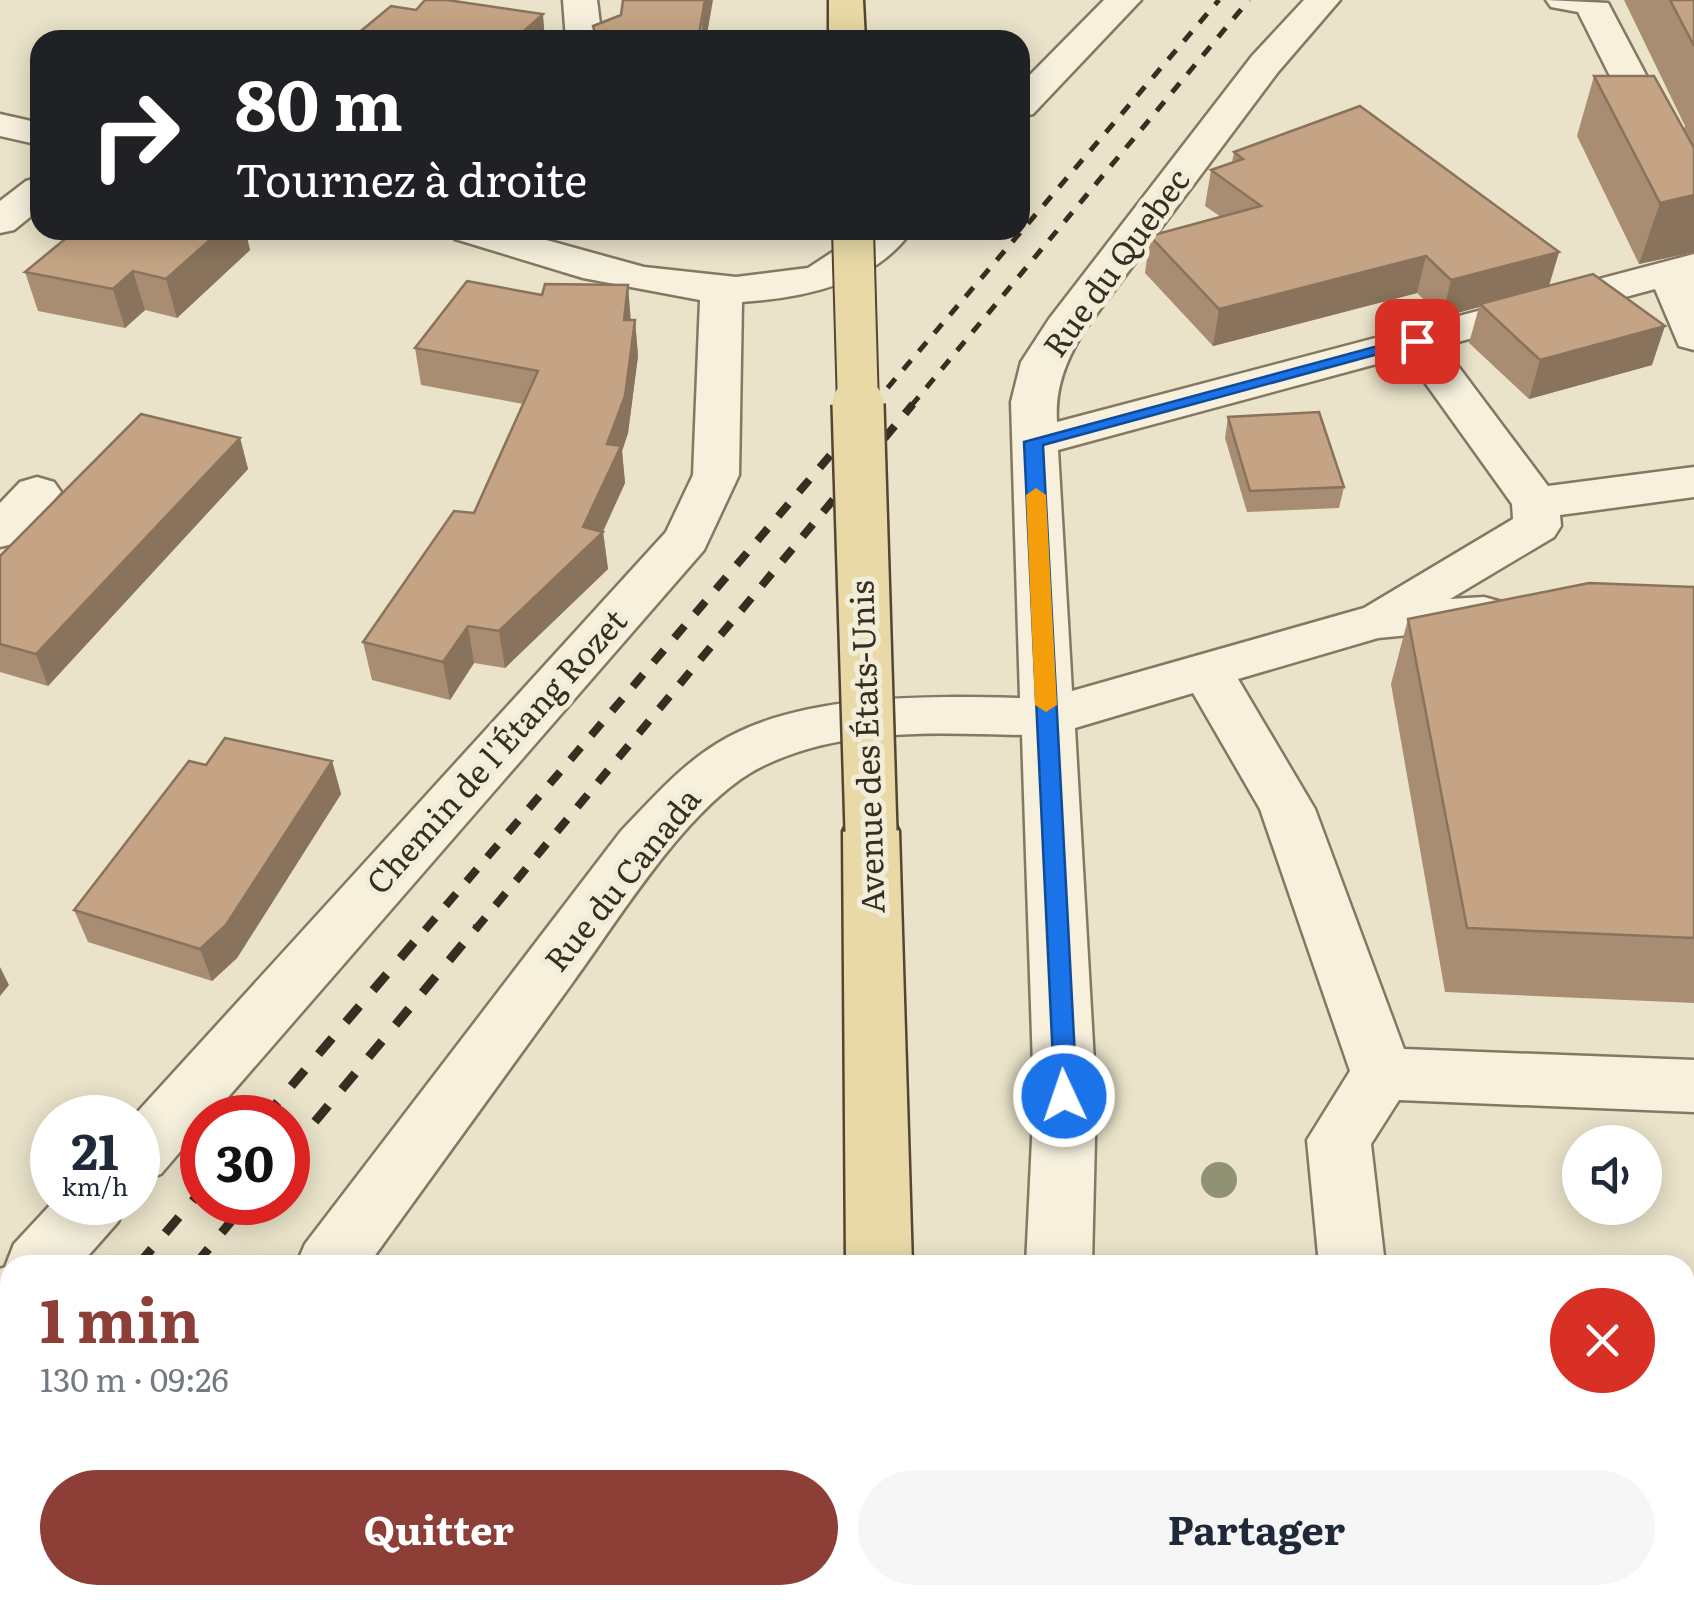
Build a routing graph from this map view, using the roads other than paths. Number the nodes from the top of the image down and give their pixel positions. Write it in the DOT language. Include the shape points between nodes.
graph roads {
  1 [pos="580,0"];
  2 [pos="846,0"];
  3 [pos="1124,0"];
  4 [pos="1322,0"];
  5 [pos="1563,0"];
  6 [pos="583,30"];
  7 [pos="847,30"];
  8 [pos="1030,95"];
  9 [pos="0,125"];
  10 [pos="30,132"];
  11 [pos="30,197"];
  12 [pos="1694,204"];
  13 [pos="0,220"];
  14 [pos="853,240"];
  15 [pos="878,240"];
  16 [pos="557,243"];
  17 [pos="1682,270"];
  18 [pos="720,290"];
  19 [pos="1694,337"];
  20 [pos="1417,341"];
  21 [pos="1034,442"];
  22 [pos="1694,482"];
  23 [pos="37,492"];
  24 [pos="1536,503"];
  25 [pos="0,532"];
  26 [pos="1538,612"];
  27 [pos="1377,621"];
  28 [pos="1205,668"];
  29 [pos="1047,718"];
  30 [pos="1382,1074"];
  31 [pos="1694,1086"];
  32 [pos="160,1131"];
  33 [pos="74,1225"];
  34 [pos="47,1255"];
  35 [pos="336,1255"];
  36 [pos="879,1255"];
  37 [pos="1059,1255"];
  38 [pos="1351,1255"];
  1 -- 6 [label="street"];
  2 -- 7 [label="main road"];
  3 -- 8 [label="street"];
  4 -- 21 [label="street, Rue du Quebec" via="1265,64 1043,362 1033,402"];
  5 -- 12 [label="street" via="1591,3"];
  9 -- 10 [label="street"];
  11 -- 13 [label="street"];
  14 -- 36 [label="main road, Avenue des États-Unis, bridge"];
  15 -- 18 [label="street" via="826,276 790,286"];
  16 -- 18 [label="street"];
  17 -- 19 [label="street"];
  17 -- 20 [label="street"];
  18 -- 32 [label="street, Chemin de l'Étang Rozet" via="716,475 687,539"];
  20 -- 21 [label="street"];
  20 -- 24 [label="street"];
  21 -- 29 [label="street, Rue du Quebec"];
  22 -- 24 [label="street"];
  23 -- 25 [label="street"];
  24 -- 27 [label="street" via="1537,526"];
  26 -- 27 [label="street"];
  27 -- 28 [label="street, Rue du Canada"];
  28 -- 29 [label="street, Rue du Canada"];
  28 -- 30 [label="street" via="1287,809"];
  29 -- 35 [label="street, Rue du Canada" via="913,714 812,727 740,754 698,784 642,846"];
  29 -- 37 [label="street, Rue du Quebec" via="1064,1096"];
  30 -- 31 [label="street"];
  30 -- 38 [label="street" via="1339,1140"];
  33 -- 34 [label="street"];
}
